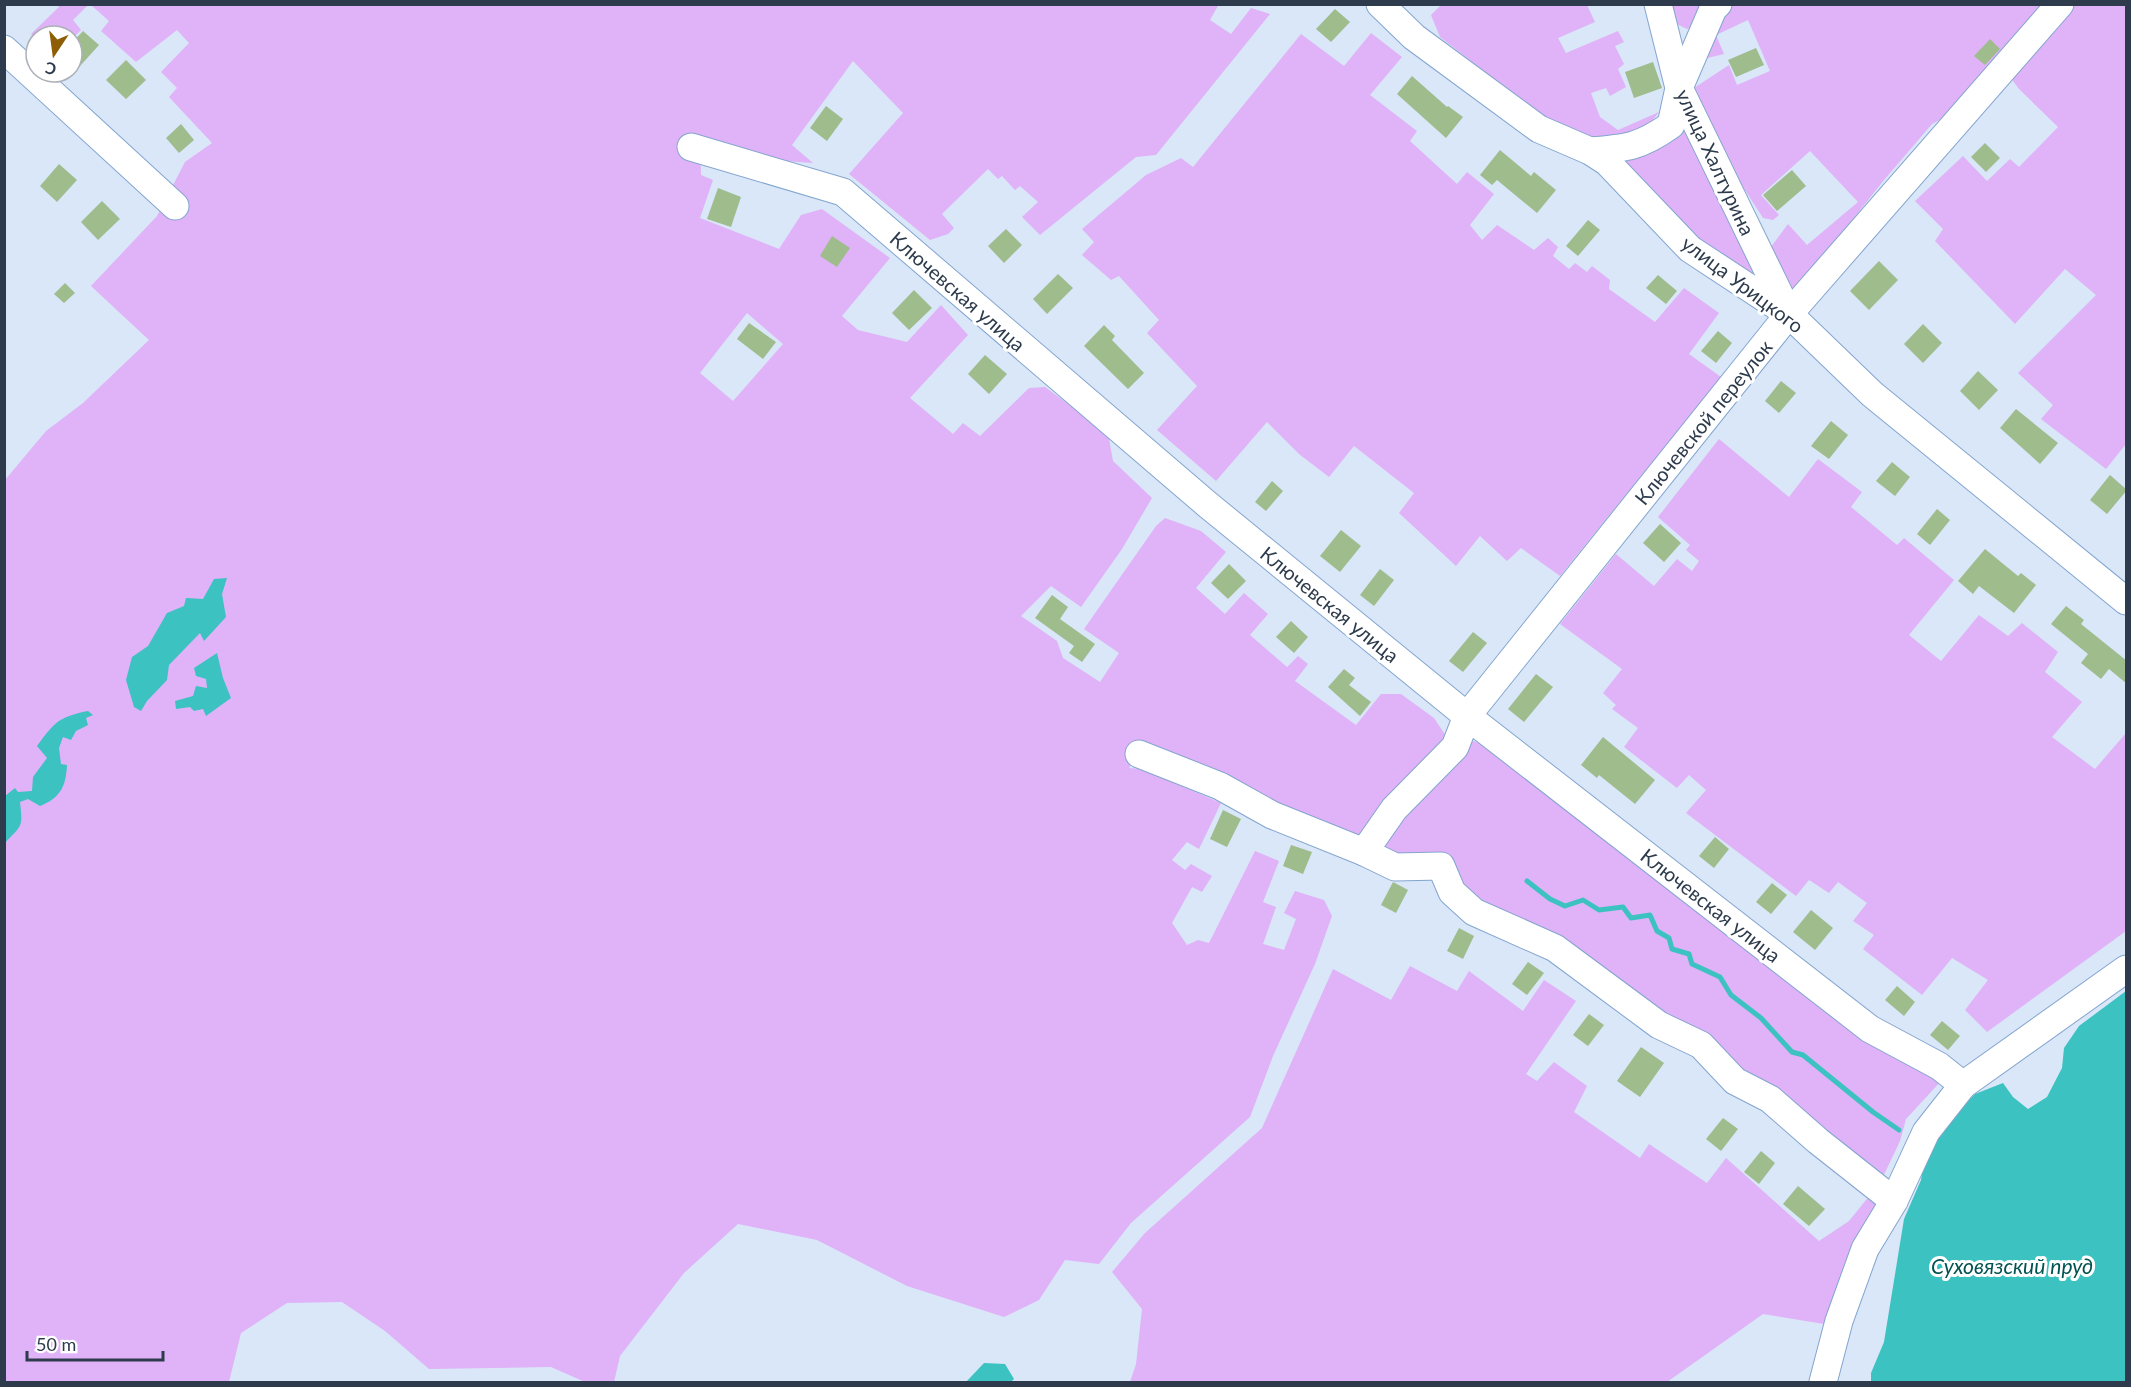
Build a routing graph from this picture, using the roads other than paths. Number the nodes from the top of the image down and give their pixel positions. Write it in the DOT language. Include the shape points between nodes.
graph roads {
  1 [pos="1380,4"];
  2 [pos="1658,4"];
  3 [pos="1718,4"];
  4 [pos="2060,4"];
  5 [pos="4,50"];
  6 [pos="1679,88"];
  7 [pos="691,147"];
  8 [pos="1590,151"];
  9 [pos="174,206"];
  10 [pos="1789,314"];
  11 [pos="2127,601"];
  12 [pos="1467,716"];
  13 [pos="1139,754"];
  14 [pos="1364,852"];
  15 [pos="2127,969"];
  16 [pos="1963,1085"];
  17 [pos="1894,1201"];
  18 [pos="1823,1383"];
  1 -- 8 [label="street, улица Урицкого" via="1414,37 1539,129"];
  2 -- 6 [label="street, улица Халтурина"];
  3 -- 6 [label="street"];
  4 -- 10 [label="street, Ключевской переулок"];
  5 -- 9 [label="street"];
  6 -- 8 [label="street" via="1671,125 1651,139 1626,148"];
  6 -- 10 [label="street, улица Халтурина"];
  7 -- 12 [label="street, Ключевская улица" via="843,192 1208,505"];
  8 -- 10 [label="street, улица Урицкого" via="1607,162 1690,249"];
  10 -- 11 [label="street, улица Урицкого" via="1872,394"];
  10 -- 12 [label="street, Ключевской переулок"];
  12 -- 14 [label="street, Ключевской переулок" via="1455,747 1394,809"];
  12 -- 16 [label="street, Ключевская улица" via="1870,1029 1939,1066"];
  13 -- 14 [label="street" via="1220,786 1272,815"];
  14 -- 17 [label="street" via="1395,867 1441,866 1452,892 1474,912 1555,948 1659,1025 1701,1045 1735,1081 1770,1099"];
  15 -- 16 [label="street"];
  16 -- 17 [label="street" via="1926,1132"];
  17 -- 18 [label="street" via="1864,1250"];
}
